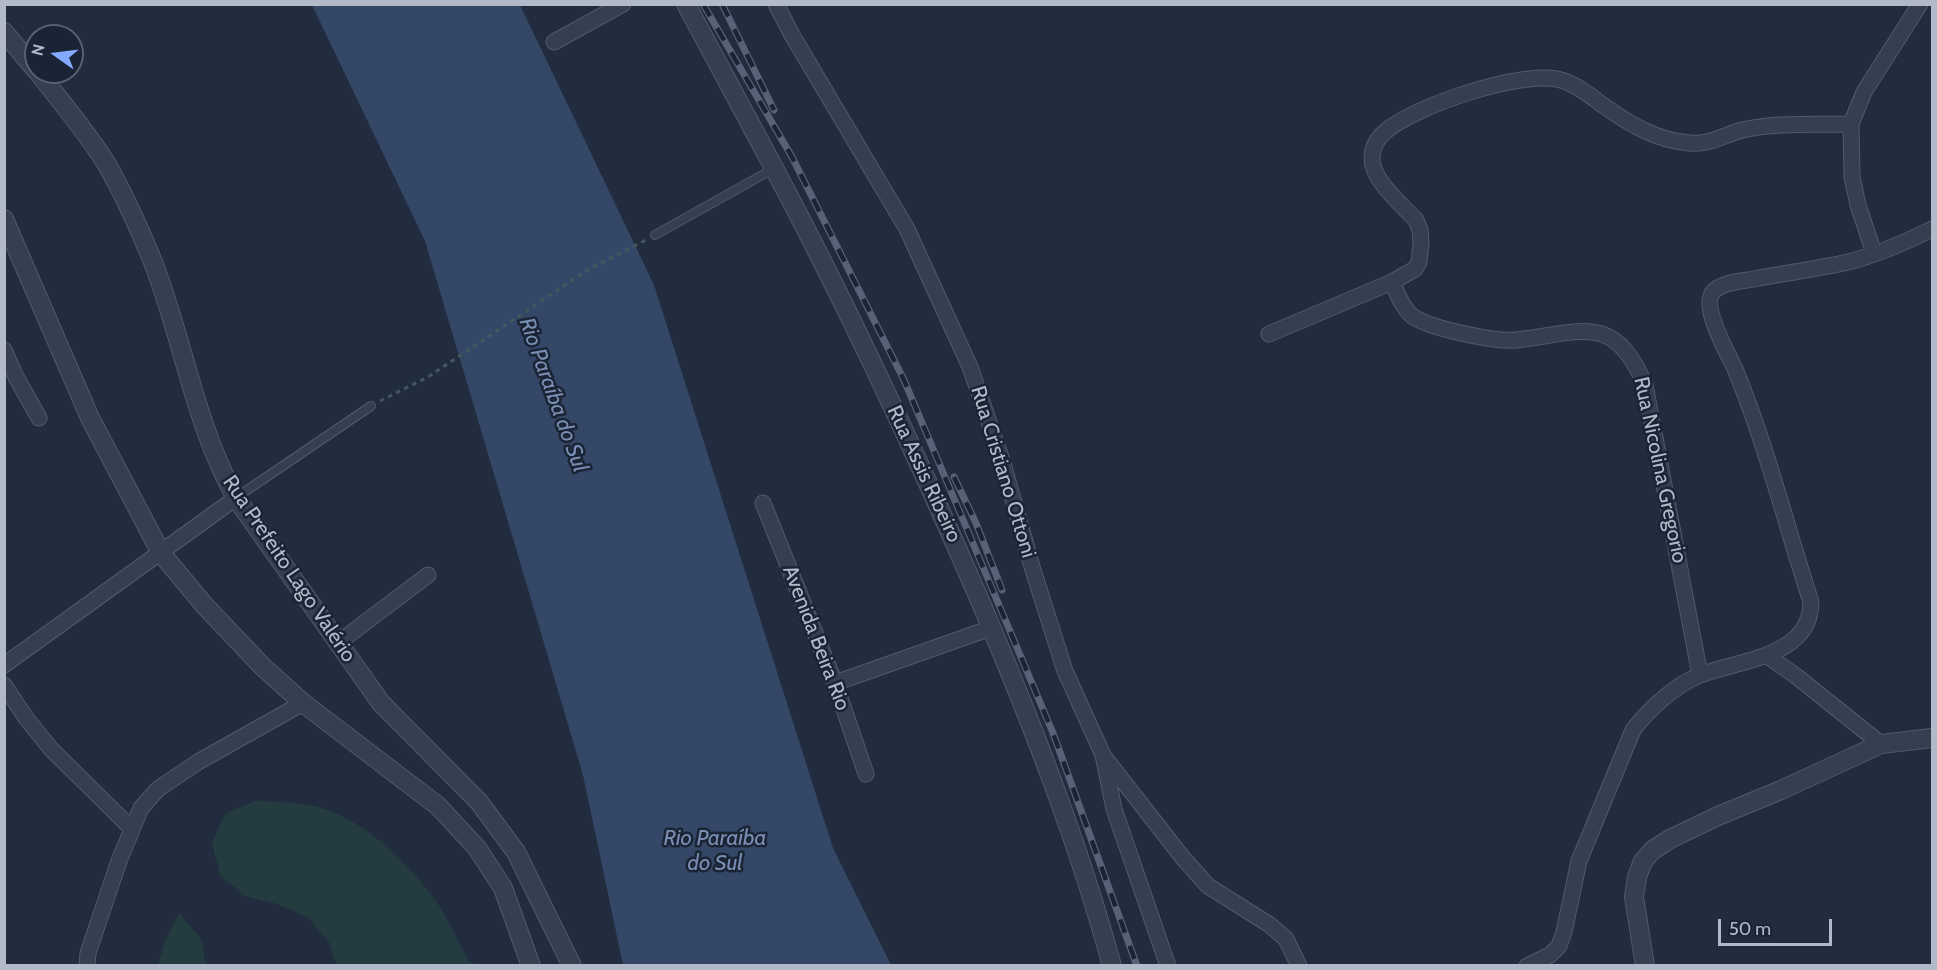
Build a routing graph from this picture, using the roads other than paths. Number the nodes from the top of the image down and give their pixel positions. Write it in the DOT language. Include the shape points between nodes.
graph roads {
  1 [pos="623,4"];
  2 [pos="686,4"];
  3 [pos="776,4"];
  4 [pos="1920,4"];
  5 [pos="4,32"];
  6 [pos="554,42"];
  7 [pos="24,56"];
  8 [pos="47,84"];
  9 [pos="1851,124"];
  10 [pos="775,169"];
  11 [pos="4,219"];
  12 [pos="1932,229"];
  13 [pos="655,235"];
  14 [pos="1874,254"];
  15 [pos="1392,282"];
  16 [pos="1269,334"];
  17 [pos="4,350"];
  18 [pos="371,406"];
  19 [pos="39,418"];
  20 [pos="236,498"];
  21 [pos="763,503"];
  22 [pos="161,554"];
  23 [pos="428,575"];
  24 [pos="992,628"];
  25 [pos="338,643"];
  26 [pos="1766,655"];
  27 [pos="4,665"];
  28 [pos="1700,675"];
  29 [pos="835,683"];
  30 [pos="4,685"];
  31 [pos="303,703"];
  32 [pos="1932,738"];
  33 [pos="1881,744"];
  34 [pos="1103,755"];
  35 [pos="866,774"];
  36 [pos="131,828"];
  37 [pos="87,966"];
  38 [pos="531,966"];
  39 [pos="572,966"];
  40 [pos="1112,966"];
  41 [pos="1168,966"];
  42 [pos="1299,966"];
  43 [pos="1527,966"];
  44 [pos="1645,966"];
  1 -- 6 [label="street"];
  2 -- 10 [label="street, Rua Assis Ribeiro"];
  3 -- 34 [label="street, Rua Cristiano Ottoni" via="907,229 970,367 1065,671"];
  4 -- 9 [label="street" via="1864,92"];
  5 -- 7 [label="street, Rua Prefeito Lago Valério"];
  8 -- 20 [label="street, Rua Prefeito Lago Valério" via="105,163 135,219 210,440"];
  9 -- 14 [label="street" via="1852,177"];
  9 -- 15 [label="street" via="1773,126 1689,143 1651,134 1563,80 1530,78 1477,91 1409,116 1377,141 1372,161 1375,172 1420,230 1419,262 1415,269"];
  10 -- 13 [label="lane"];
  10 -- 24 [label="street, Rua Assis Ribeiro" via="875,369"];
  11 -- 22 [label="street" via="90,418"];
  12 -- 14 [label="street"];
  14 -- 26 [label="street" via="1738,282 1711,295 1709,309 1740,381 1811,603 1808,623 1795,640"];
  15 -- 16 [label="street"];
  15 -- 28 [label="street, Rua Nicolina Gregorio" via="1410,315 1428,323 1472,335 1514,340 1590,331 1625,348 1646,385"];
  17 -- 19 [label="street"];
  18 -- 20 [label="lane"];
  20 -- 22 [label="street"];
  20 -- 25 [label="street, Rua Prefeito Lago Valério"];
  21 -- 29 [label="street, Avenida Beira Rio"];
  22 -- 27 [label="street"];
  22 -- 31 [label="street" via="263,667"];
  23 -- 25 [label="street"];
  24 -- 29 [label="street"];
  24 -- 40 [label="street, Rua Assis Ribeiro" via="1037,737"];
  25 -- 39 [label="street, Rua Prefeito Lago Valério" via="381,703 479,802 516,852"];
  26 -- 28 [label="street"];
  26 -- 33 [label="street"];
  28 -- 43 [label="street" via="1678,687 1633,730 1579,861 1559,946"];
  29 -- 35 [label="street, Avenida Beira Rio"];
  30 -- 36 [label="street" via="51,749"];
  31 -- 36 [label="street" via="158,789 141,808"];
  31 -- 38 [label="street" via="438,806 477,848 503,888"];
  32 -- 33 [label="street"];
  33 -- 44 [label="street" via="1718,816 1653,850 1643,861 1634,897"];
  34 -- 41 [label="street, Rua Cristiano Ottoni" via="1114,808"];
  34 -- 42 [label="street" via="1208,886 1257,915 1286,939"];
  36 -- 37 [label="street"];
}
